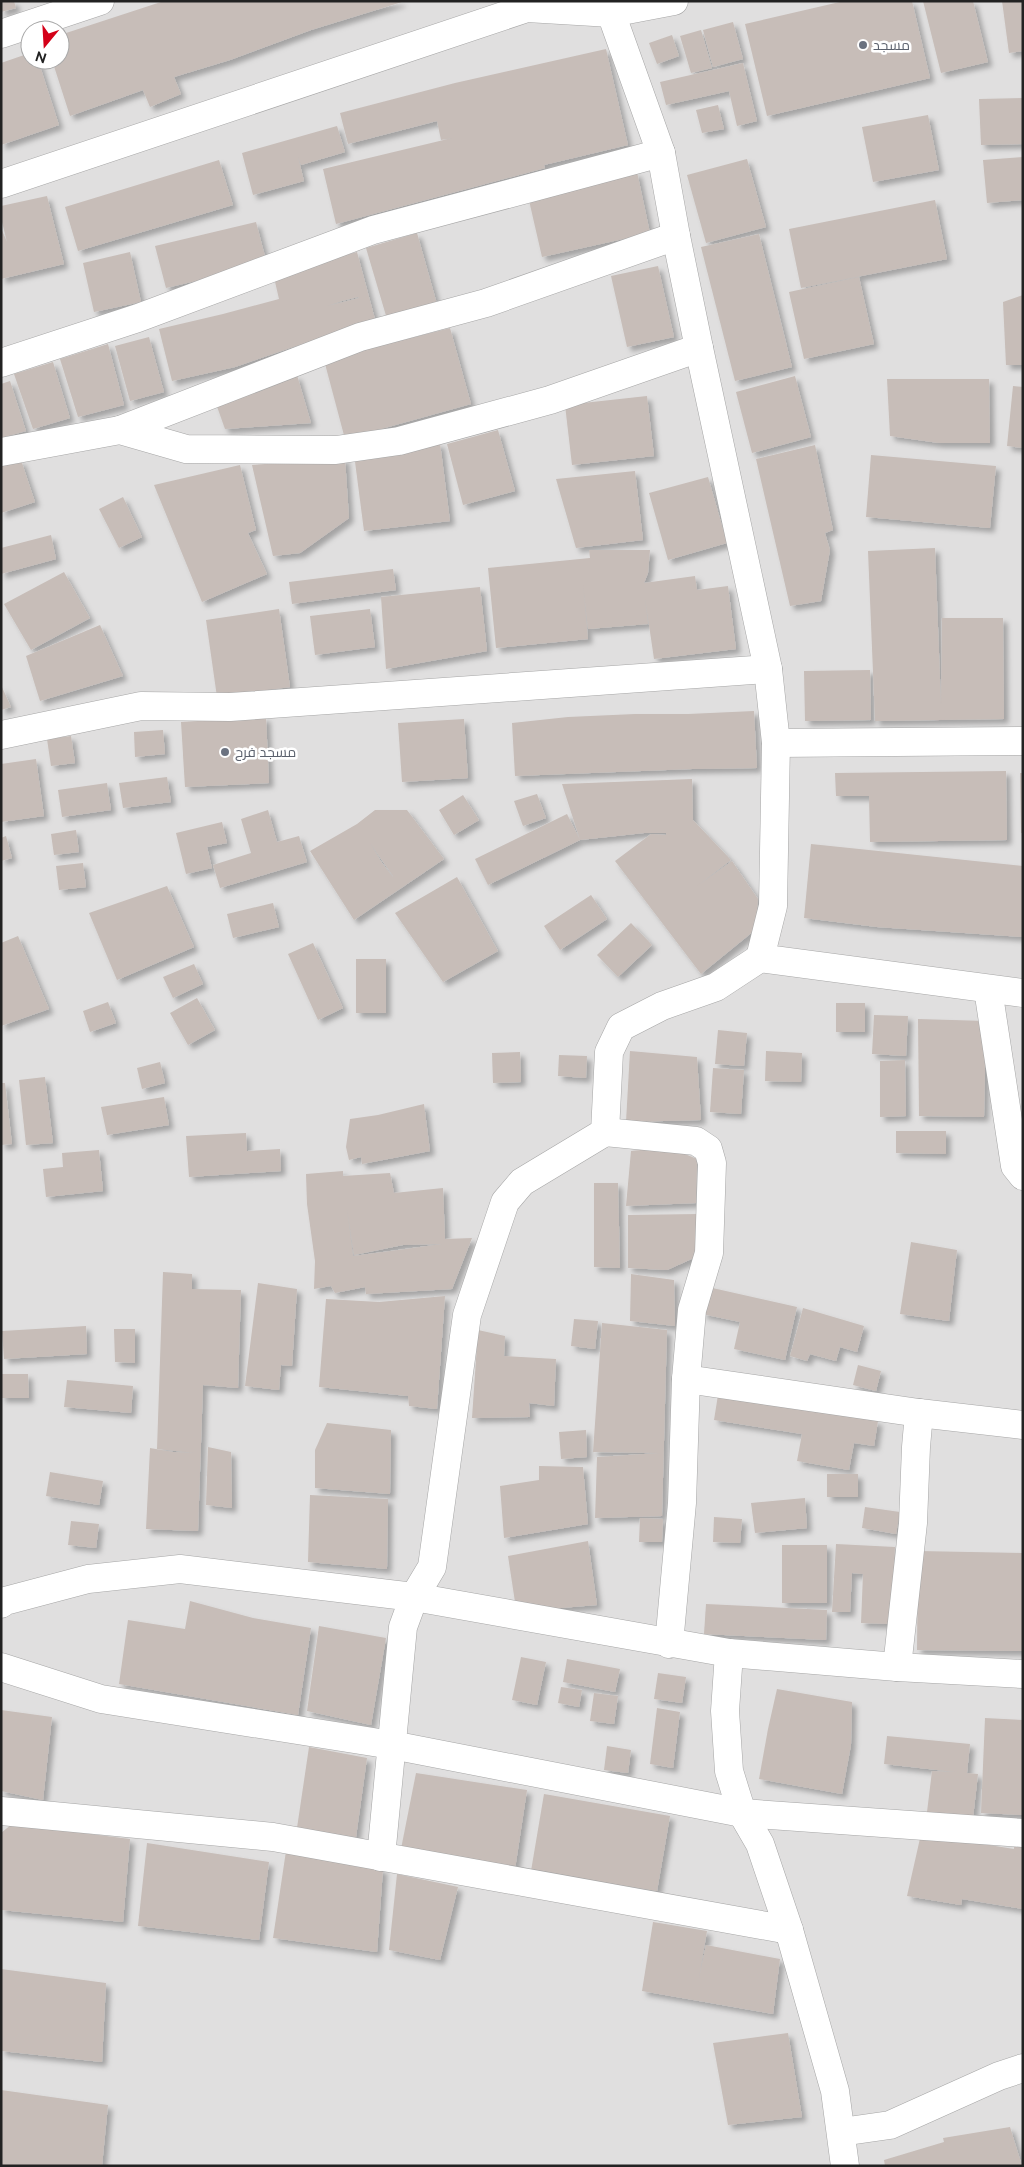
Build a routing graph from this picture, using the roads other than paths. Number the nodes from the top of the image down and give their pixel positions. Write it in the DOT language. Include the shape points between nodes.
graph roads {
  1 [pos="100,1"];
  2 [pos="674,1"];
  3 [pos="526,5"];
  4 [pos="611,13"];
  5 [pos="1,34"];
  6 [pos="662,153"];
  7 [pos="1,184"];
  8 [pos="676,236"];
  9 [pos="699,348"];
  10 [pos="1,363"];
  11 [pos="120,430"];
  12 [pos="1,452"];
  13 [pos="768,668"];
  14 [pos="1,735"];
  15 [pos="1023,741"];
  16 [pos="776,743"];
  17 [pos="760,958"];
  18 [pos="988,989"];
  19 [pos="1023,993"];
  20 [pos="604,1132"];
  21 [pos="1023,1176"];
  22 [pos="686,1379"];
  23 [pos="920,1413"];
  24 [pos="1023,1425"];
  25 [pos="414,1597"];
  26 [pos="1,1604"];
  27 [pos="669,1644"];
  28 [pos="729,1653"];
  29 [pos="1,1667"];
  30 [pos="897,1667"];
  31 [pos="1023,1674"];
  32 [pos="392,1745"];
  33 [pos="1,1811"];
  34 [pos="742,1813"];
  35 [pos="1023,1833"];
  36 [pos="382,1857"];
  37 [pos="790,1930"];
  38 [pos="1023,2068"];
  39 [pos="841,2132"];
  40 [pos="845,2166"];
  1 -- 5 [label="street"];
  2 -- 4 [label="street"];
  3 -- 4 [label="street"];
  3 -- 7 [label="street"];
  4 -- 6 [label="street"];
  6 -- 8 [label="street"];
  6 -- 10 [label="street" via="373,230 138,318"];
  8 -- 9 [label="street"];
  8 -- 11 [label="street" via="486,303 360,337"];
  9 -- 11 [label="street" via="550,400 400,441 336,450 186,449"];
  9 -- 13 [label="street"];
  11 -- 12 [label="street"];
  13 -- 14 [label="street" via="230,707 142,706"];
  13 -- 16 [label="street"];
  15 -- 16 [label="street"];
  16 -- 17 [label="street" via="773,906"];
  17 -- 18 [label="street"];
  17 -- 20 [label="street" via="716,987 662,1006 621,1027 609,1052"];
  18 -- 19 [label="street"];
  18 -- 21 [label="street" via="1015,1166"];
  20 -- 22 [label="street" via="696,1141 708,1149 712,1163 709,1252 692,1310"];
  20 -- 25 [label="street" via="522,1182 504,1202 467,1315 432,1567"];
  22 -- 23 [label="street"];
  22 -- 27 [label="street" via="682,1503"];
  23 -- 24 [label="street"];
  23 -- 30 [label="street" via="913,1523"];
  25 -- 26 [label="street" via="180,1569 88,1579"];
  25 -- 27 [label="street"];
  25 -- 32 [label="street" via="403,1626"];
  27 -- 28 [label="street"];
  28 -- 30 [label="street"];
  28 -- 34 [label="street" via="726,1711 729,1771"];
  29 -- 32 [label="street" via="101,1698"];
  30 -- 31 [label="street"];
  32 -- 34 [label="street"];
  32 -- 36 [label="street"];
  33 -- 36 [label="street" via="273,1837"];
  34 -- 35 [label="street"];
  34 -- 37 [label="street" via="760,1844"];
  36 -- 37 [label="street"];
  37 -- 39 [label="street" via="835,2091"];
  38 -- 39 [label="street" via="890,2125"];
  39 -- 40 [label="street"];
}
